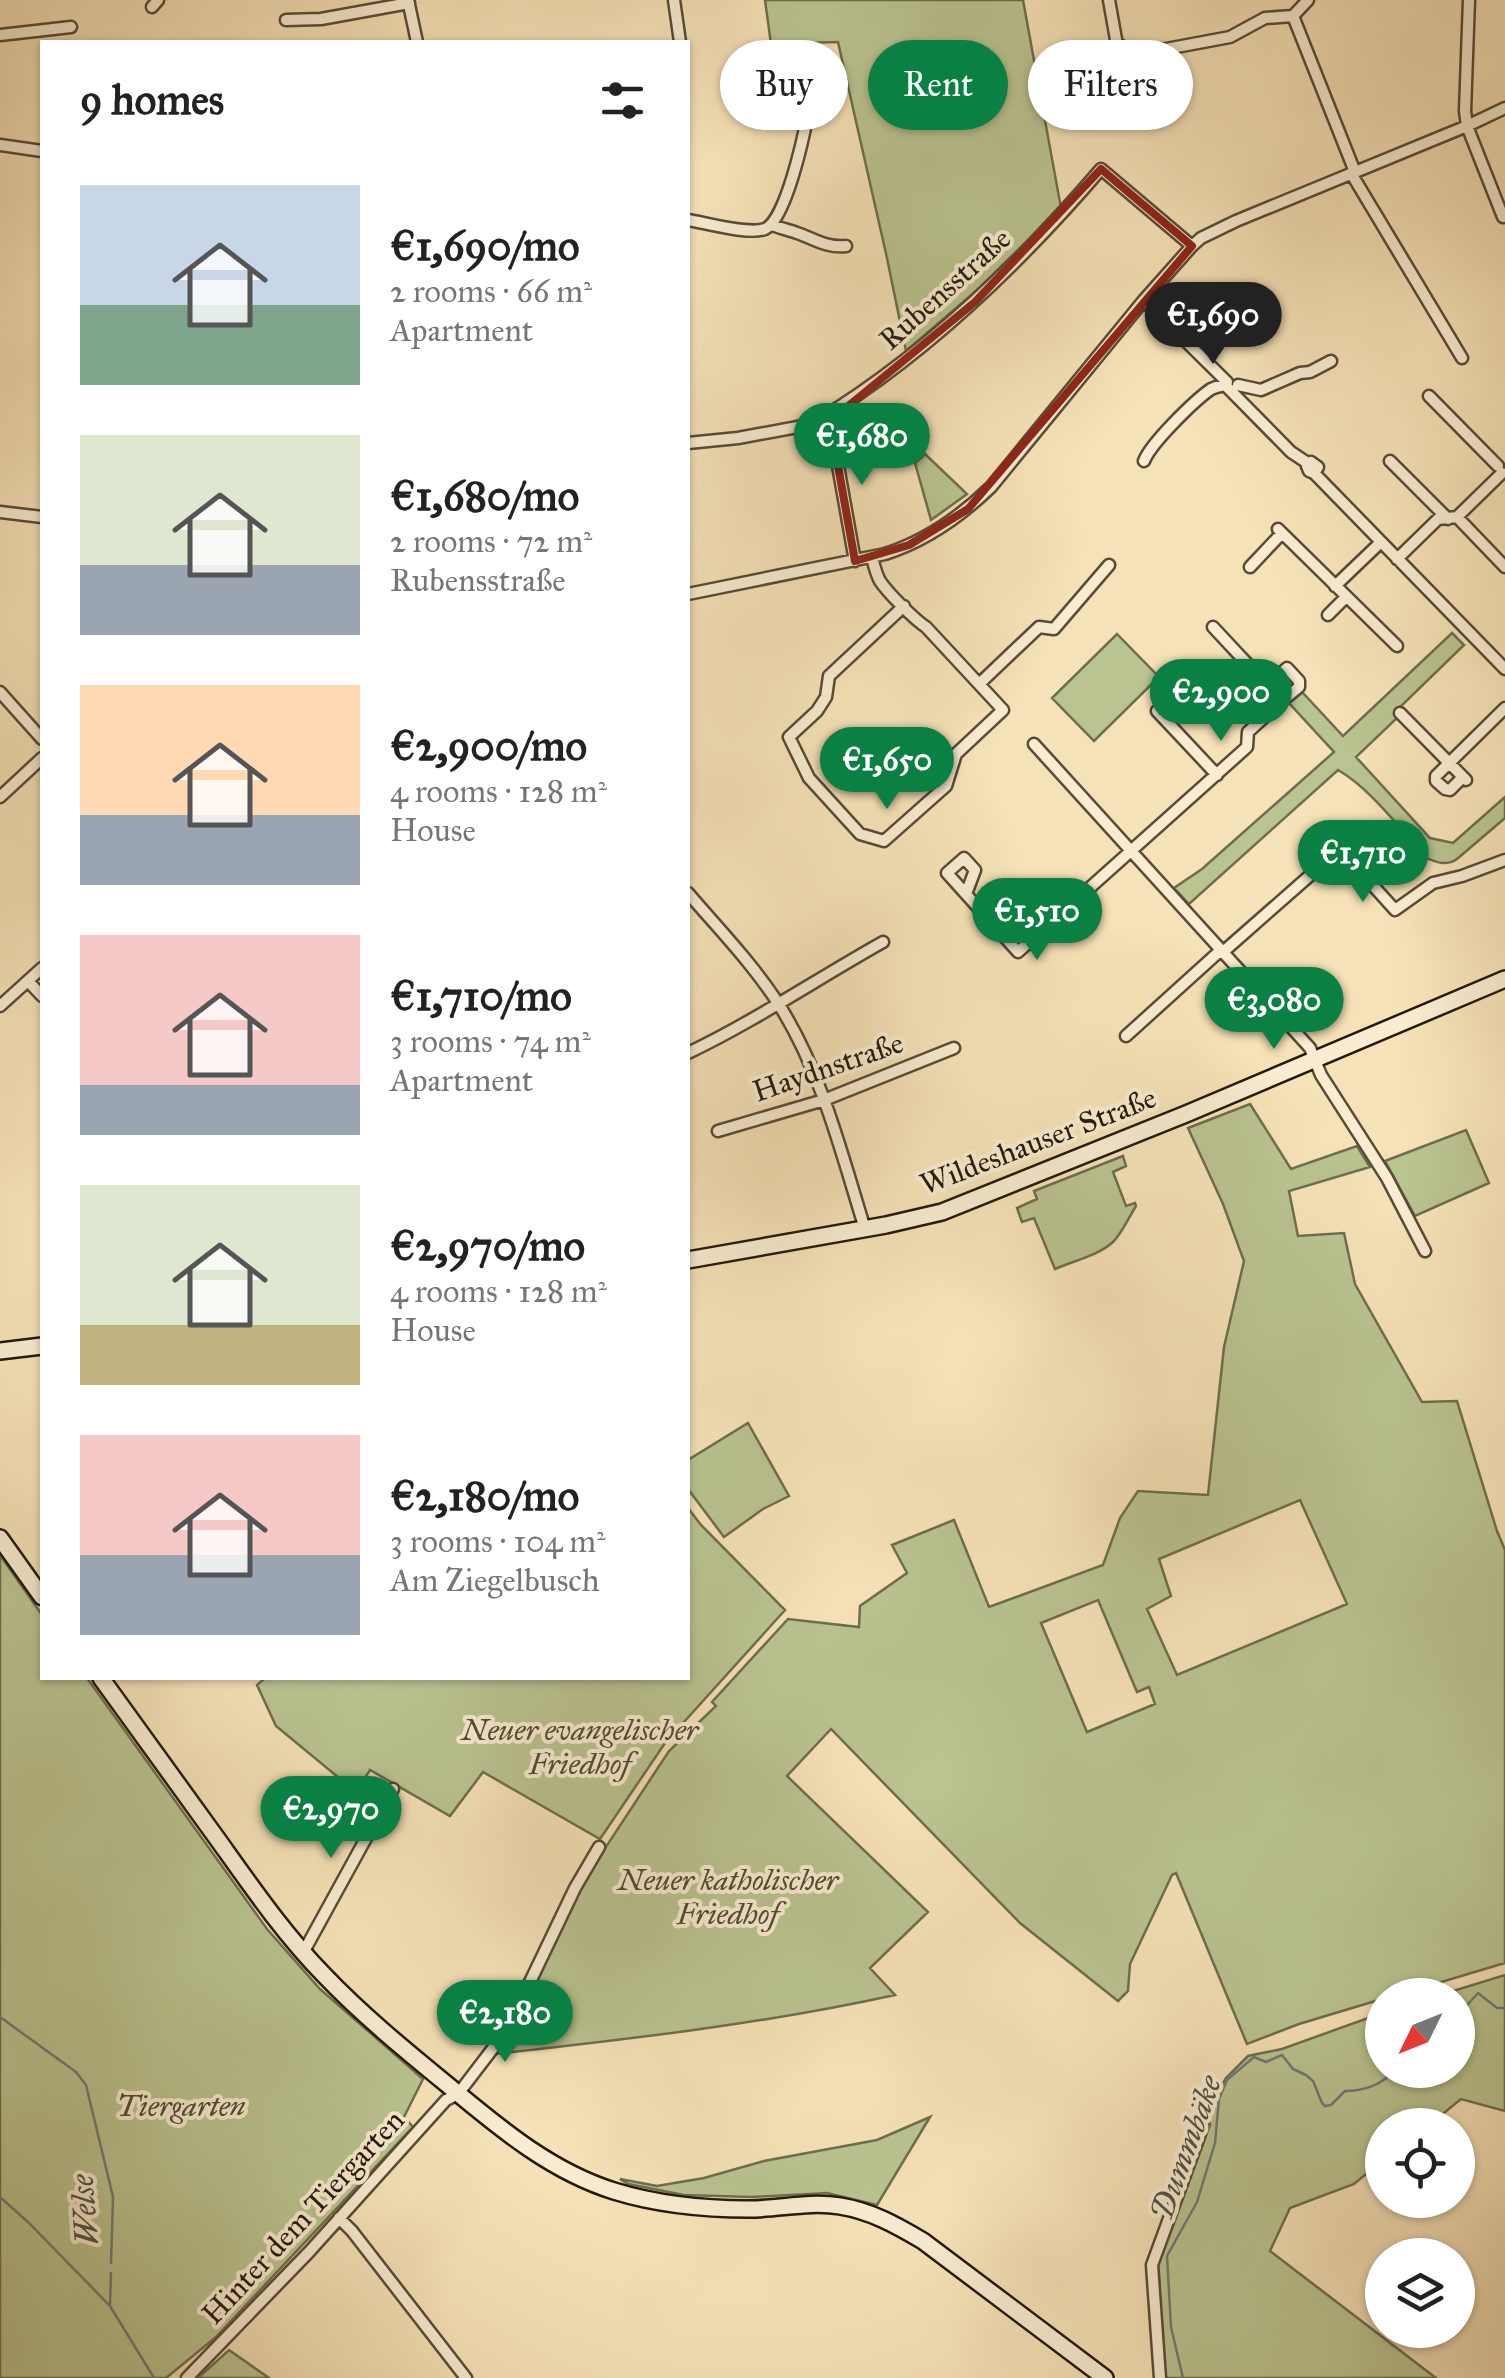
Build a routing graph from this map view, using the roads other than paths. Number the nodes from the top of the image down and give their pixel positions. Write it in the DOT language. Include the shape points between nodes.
graph roads {
  1 [pos="674,0"];
  2 [pos="1109,0"];
  3 [pos="1308,0"];
  4 [pos="1470,0"];
  5 [pos="408,1"];
  6 [pos="1294,16"];
  7 [pos="286,20"];
  8 [pos="71,28"];
  9 [pos="0,36"];
  10 [pos="417,40"];
  11 [pos="680,40"];
  12 [pos="1116,40"];
  13 [pos="1193,44"];
  14 [pos="1505,108"];
  15 [pos="1467,126"];
  16 [pos="805,130"];
  17 [pos="0,145"];
  18 [pos="40,151"];
  19 [pos="1353,172"];
  20 [pos="1504,218"];
  21 [pos="690,220"];
  22 [pos="772,225"];
  23 [pos="846,246"];
  24 [pos="1192,246"];
  25 [pos="1144,300"];
  26 [pos="1462,358"];
  27 [pos="1331,360"];
  28 [pos="1230,385"];
  29 [pos="1429,396"];
  30 [pos="830,421"];
  31 [pos="690,444"];
  32 [pos="1503,454"];
  33 [pos="1144,461"];
  34 [pos="1390,461"];
  35 [pos="1502,471"];
  36 [pos="0,512"];
  37 [pos="40,517"];
  38 [pos="1452,518"];
  39 [pos="1381,542"];
  40 [pos="872,558"];
  41 [pos="1397,559"];
  42 [pos="855,561"];
  43 [pos="1109,565"];
  44 [pos="1505,567"];
  45 [pos="1250,568"];
  46 [pos="1335,586"];
  47 [pos="690,594"];
  48 [pos="1346,597"];
  49 [pos="904,606"];
  50 [pos="1328,614"];
  51 [pos="1213,627"];
  52 [pos="1397,646"];
  53 [pos="1505,650"];
  54 [pos="1496,660"];
  55 [pos="1505,669"];
  56 [pos="979,684"];
  57 [pos="1268,685"];
  58 [pos="0,692"];
  59 [pos="1282,702"];
  60 [pos="1505,708"];
  61 [pos="1157,712"];
  62 [pos="1400,713"];
  63 [pos="40,737"];
  64 [pos="1034,744"];
  65 [pos="40,760"];
  66 [pos="1449,763"];
  67 [pos="1217,774"];
  68 [pos="0,797"];
  69 [pos="1132,851"];
  70 [pos="1505,860"];
  71 [pos="966,894"];
  72 [pos="690,895"];
  73 [pos="882,942"];
  74 [pos="1222,951"];
  75 [pos="40,970"];
  76 [pos="1505,978"];
  77 [pos="28,980"];
  78 [pos="40,994"];
  79 [pos="778,1002"];
  80 [pos="0,1006"];
  81 [pos="1126,1036"];
  82 [pos="954,1048"];
  83 [pos="690,1053"];
  84 [pos="1315,1059"];
  85 [pos="824,1100"];
  86 [pos="718,1131"];
  87 [pos="865,1229"];
  88 [pos="1425,1251"];
  89 [pos="690,1260"];
  90 [pos="40,1346"];
  91 [pos="0,1351"];
  92 [pos="0,1538"];
  93 [pos="40,1594"];
  94 [pos="102,1680"];
  95 [pos="392,1789"];
  96 [pos="599,1847"];
  97 [pos="304,1952"];
  98 [pos="458,2094"];
  99 [pos="1204,2102"];
  100 [pos="339,2218"];
  101 [pos="187,2378"];
  102 [pos="466,2378"];
  103 [pos="1105,2378"];
  104 [pos="1160,2378"];
  1 -- 11 [label="street"];
  2 -- 12 [label="street"];
  3 -- 6 [label="street"];
  4 -- 15 [label="street"];
  5 -- 7 [label="street"];
  5 -- 10 [label="street"];
  6 -- 13 [label="street" via="1265,18 1230,37"];
  6 -- 19 [label="street"];
  8 -- 9 [label="street"];
  14 -- 15 [label="street"];
  15 -- 19 [label="street"];
  15 -- 20 [label="street"];
  16 -- 22 [label="street"];
  17 -- 18 [label="street"];
  19 -- 24 [label="street"];
  19 -- 26 [label="street"];
  21 -- 22 [label="street" via="762,231"];
  22 -- 23 [label="street" via="823,245"];
  24 -- 25 [label="street"];
  24 -- 30 [label="street, Rubensstraße" via="1101,170 975,302 836,409"];
  25 -- 28 [label="street"];
  25 -- 40 [label="street" via="968,510"];
  27 -- 28 [label="street" via="1262,390"];
  28 -- 33 [label="street" via="1214,387 1184,413"];
  28 -- 39 [label="street"];
  29 -- 35 [label="street"];
  30 -- 31 [label="street"];
  30 -- 42 [label="street"];
  32 -- 35 [label="street"];
  34 -- 38 [label="street"];
  35 -- 38 [label="street"];
  36 -- 37 [label="street"];
  38 -- 41 [label="street" via="1438,519"];
  38 -- 44 [label="street"];
  39 -- 41 [label="street"];
  39 -- 46 [label="street"];
  40 -- 42 [label="street"];
  40 -- 49 [label="street" via="880,580"];
  41 -- 54 [label="street"];
  42 -- 47 [label="street"];
  43 -- 56 [label="street" via="1054,629 1038,628"];
  45 -- 46 [label="street" via="1280,531"];
  46 -- 48 [label="street"];
  48 -- 50 [label="street"];
  48 -- 52 [label="street"];
  49 -- 56 [label="street"];
  49 -- 56 [label="street" via="829,676 817,711 789,737 809,778 860,834 884,841 946,786 956,754 1003,710"];
  51 -- 57 [label="street"];
  53 -- 54 [label="street"];
  54 -- 55 [label="street"];
  57 -- 59 [label="street"];
  57 -- 59 [label="street" via="1287,668 1298,681"];
  58 -- 63 [label="street"];
  59 -- 67 [label="street" via="1248,732 1248,747"];
  60 -- 66 [label="street"];
  61 -- 67 [label="street"];
  62 -- 66 [label="street"];
  64 -- 69 [label="street"];
  65 -- 68 [label="street"];
  66 -- 66 [label="street" via="1465,780 1445,790 1436,776"];
  67 -- 69 [label="street"];
  69 -- 71 [label="street" via="1018,952"];
  69 -- 74 [label="street"];
  70 -- 74 [label="street" via="1433,882 1395,910 1340,849"];
  72 -- 79 [label="street"];
  73 -- 79 [label="street"];
  74 -- 81 [label="street"];
  74 -- 84 [label="street"];
  75 -- 77 [label="street"];
  76 -- 84 [label="main road, Wildeshauser Straße"];
  77 -- 78 [label="street"];
  77 -- 80 [label="street"];
  79 -- 83 [label="street"];
  79 -- 85 [label="street"];
  82 -- 85 [label="street, Haydnstraße"];
  84 -- 87 [label="main road, Wildeshauser Straße" via="980,1198"];
  84 -- 88 [label="street"];
  85 -- 86 [label="street, Haydnstraße"];
  85 -- 87 [label="street"];
  87 -- 89 [label="main road, Wildeshauser Straße"];
  90 -- 91 [label="main road"];
  92 -- 93 [label="main road"];
  94 -- 97 [label="main road"];
  95 -- 97 [label="street"];
  96 -- 98 [label="street, Hinter dem Tiergarten" via="507,2030"];
  97 -- 98 [label="main road"];
  98 -- 100 [label="street, Hinter dem Tiergarten"];
  98 -- 103 [label="main road" via="551,2163 613,2191 687,2206 842,2206 892,2222"];
  99 -- 104 [label="street" via="1200,2134 1152,2265"];
  100 -- 101 [label="street, Hinter dem Tiergarten"];
  100 -- 102 [label="street"];
}
